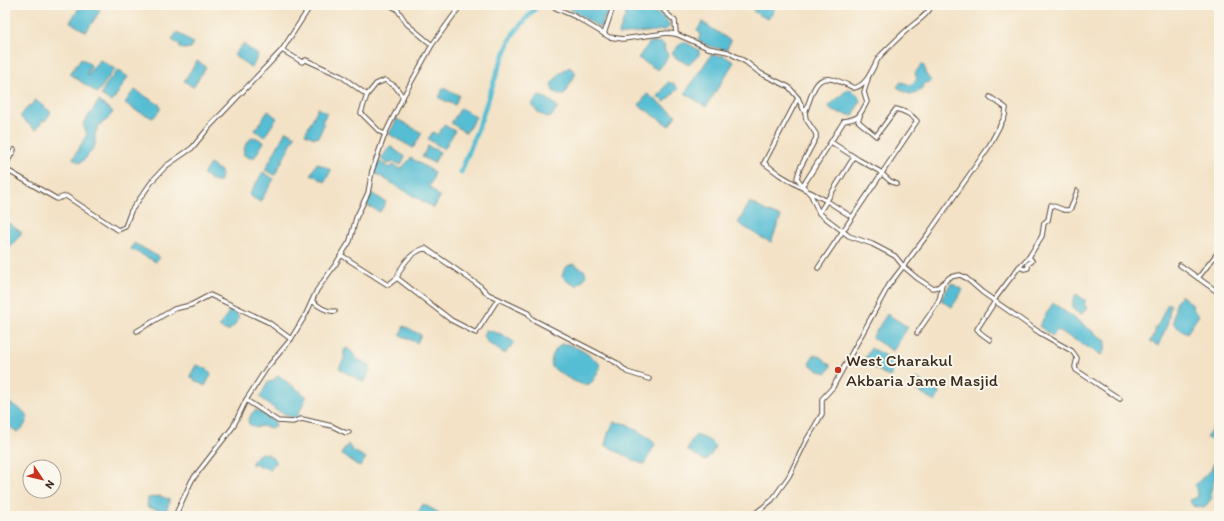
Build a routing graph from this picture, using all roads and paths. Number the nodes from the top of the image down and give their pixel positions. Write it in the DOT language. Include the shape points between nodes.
graph roads {
  1 [pos="311,5"];
  2 [pos="390,5"];
  3 [pos="461,5"];
  4 [pos="549,5"];
  5 [pos="610,5"];
  6 [pos="932,5"];
  7 [pos="664,11"];
  8 [pos="604,34"];
  9 [pos="676,34"];
  10 [pos="432,45"];
  11 [pos="282,50"];
  12 [pos="870,74"];
  13 [pos="367,95"];
  14 [pos="403,97"];
  15 [pos="990,97"];
  16 [pos="798,98"];
  17 [pos="805,113"];
  18 [pos="860,116"];
  19 [pos="385,134"];
  20 [pos="831,142"];
  21 [pos="14,150"];
  22 [pos="854,157"];
  23 [pos="5,166"];
  24 [pos="5,169"];
  25 [pos="882,173"];
  26 [pos="897,184"];
  27 [pos="802,186"];
  28 [pos="806,190"];
  29 [pos="1077,191"];
  30 [pos="827,201"];
  31 [pos="819,213"];
  32 [pos="852,217"];
  33 [pos="842,230"];
  34 [pos="1219,251"];
  35 [pos="341,255"];
  36 [pos="1029,257"];
  37 [pos="1180,265"];
  38 [pos="904,267"];
  39 [pos="1020,267"];
  40 [pos="818,268"];
  41 [pos="397,278"];
  42 [pos="1198,278"];
  43 [pos="942,284"];
  44 [pos="1219,293"];
  45 [pos="498,299"];
  46 [pos="994,300"];
  47 [pos="312,301"];
  48 [pos="335,312"];
  49 [pos="137,331"];
  50 [pos="917,334"];
  51 [pos="291,339"];
  52 [pos="990,340"];
  53 [pos="648,379"];
  54 [pos="1120,399"];
  55 [pos="246,400"];
  56 [pos="349,432"];
  57 [pos="176,516"];
  58 [pos="752,516"];
  1 -- 11 [label="street"];
  2 -- 10 [label="street" via="397,8 407,24"];
  3 -- 10 [label="street"];
  4 -- 8 [label="street"];
  5 -- 8 [label="street" via="612,10"];
  6 -- 12 [label="street" via="928,12 880,57"];
  7 -- 9 [label="street" via="675,21"];
  8 -- 9 [label="street" via="623,39"];
  9 -- 16 [label="street" via="708,48 728,52 760,73 789,87"];
  10 -- 14 [label="street"];
  11 -- 13 [label="street" via="302,62 306,60 341,76"];
  11 -- 24 [label="street" via="192,148 166,166 153,180 131,211 125,227 118,230 66,196 57,199"];
  12 -- 17 [label="street" via="862,85 854,88 836,79 823,79 815,86"];
  12 -- 18 [label="street" via="864,92 867,102"];
  13 -- 14 [label="street" via="376,84 385,80 395,86"];
  13 -- 19 [label="street" via="361,112"];
  14 -- 19 [label="street"];
  15 -- 38 [label="street" via="1006,108 1005,116 976,166"];
  16 -- 17 [label="street"];
  16 -- 28 [label="street" via="764,163"];
  17 -- 27 [label="street" via="816,138 797,178"];
  18 -- 20 [label="street" via="844,121"];
  18 -- 25 [label="street" via="858,121 876,136 896,109 903,110 917,121"];
  19 -- 35 [label="street" via="372,170 368,193 356,218 350,241"];
  20 -- 22 [label="street"];
  20 -- 27 [label="street"];
  21 -- 23 [label="street"];
  22 -- 25 [label="street"];
  22 -- 30 [label="street"];
  25 -- 26 [label="street" via="890,182"];
  25 -- 32 [label="street"];
  27 -- 28 [label="street"];
  28 -- 30 [label="street"];
  28 -- 31 [label="street"];
  29 -- 36 [label="street" via="1069,210 1051,205 1042,236"];
  30 -- 31 [label="street"];
  30 -- 32 [label="street"];
  31 -- 33 [label="street"];
  32 -- 33 [label="street"];
  33 -- 38 [label="street" via="849,236 895,256"];
  33 -- 40 [label="street"];
  34 -- 42 [label="street"];
  35 -- 41 [label="street" via="388,285"];
  35 -- 47 [label="street"];
  36 -- 39 [label="street"];
  36 -- 39 [label="street" via="1032,261 1028,268"];
  37 -- 42 [label="street"];
  38 -- 43 [label="street" via="932,288"];
  38 -- 58 [label="street" via="883,295 833,387 822,399 822,414 789,476 772,500"];
  39 -- 46 [label="street"];
  41 -- 45 [label="street" via="401,267 416,252 425,248"];
  41 -- 45 [label="street" via="451,320 476,333"];
  42 -- 44 [label="street"];
  43 -- 46 [label="street" via="950,277 960,275"];
  43 -- 50 [label="street" via="937,304"];
  45 -- 53 [label="street" via="528,313 532,319 617,364 627,372"];
  46 -- 52 [label="street" via="977,329"];
  46 -- 54 [label="street" via="1040,333 1072,351 1076,358 1076,370"];
  47 -- 48 [label="street" via="321,308"];
  47 -- 51 [label="street"];
  49 -- 51 [label="street" via="174,309 191,305 210,295 268,322"];
  51 -- 55 [label="street" via="266,369"];
  55 -- 56 [label="street" via="278,421 292,422 302,419"];
  55 -- 57 [label="street" via="233,427 192,480"];
}
